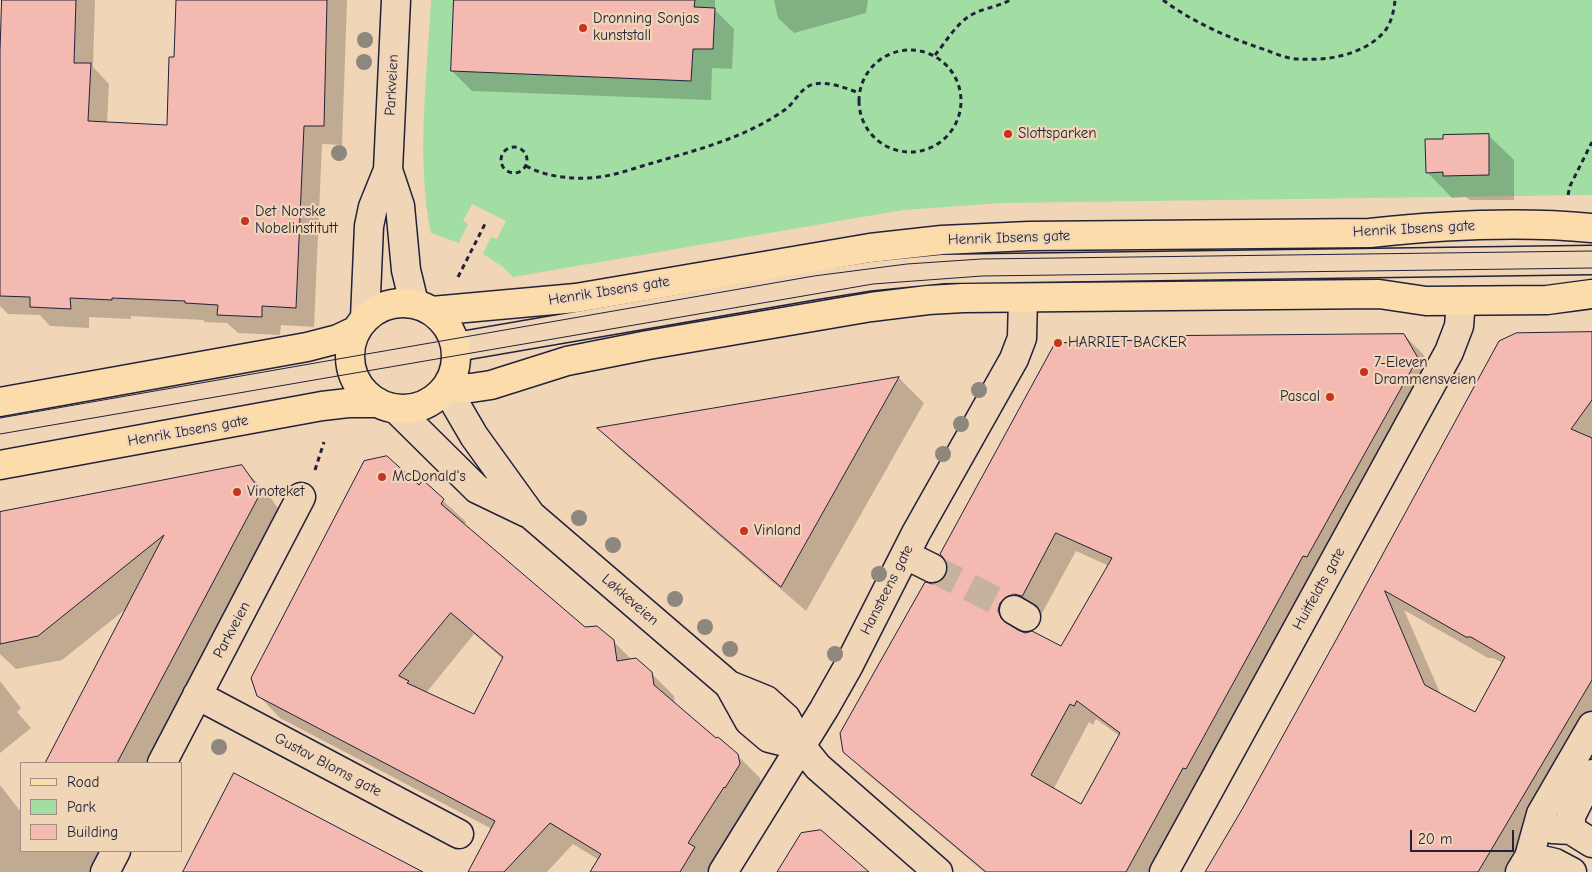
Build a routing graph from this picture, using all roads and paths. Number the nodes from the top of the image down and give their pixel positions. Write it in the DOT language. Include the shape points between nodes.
graph roads {
  1 [pos="396,0"];
  2 [pos="1010,0"];
  3 [pos="1163,0"];
  4 [pos="1395,0"];
  5 [pos="935,55"];
  6 [pos="859,92"];
  7 [pos="1592,142"];
  8 [pos="526,166"];
  9 [pos="388,170"];
  10 [pos="1568,200"];
  11 [pos="486,222"];
  12 [pos="1592,228"];
  13 [pos="1592,260"];
  14 [pos="457,279"];
  15 [pos="1592,294"];
  16 [pos="1023,298"];
  17 [pos="1461,301"];
  18 [pos="423,307"];
  19 [pos="361,324"];
  20 [pos="456,347"];
  21 [pos="446,388"];
  22 [pos="0,402"];
  23 [pos="386,406"];
  24 [pos="0,465"];
  25 [pos="302,497"];
  26 [pos="531,514"];
  27 [pos="906,555"];
  28 [pos="932,568"];
  29 [pos="197,695"];
  30 [pos="1592,726"];
  31 [pos="801,746"];
  32 [pos="163,762"];
  33 [pos="1592,774"];
  34 [pos="458,834"];
  35 [pos="1581,836"];
  36 [pos="1532,844"];
  37 [pos="115,852"];
  38 [pos="105,872"];
  39 [pos="723,872"];
  40 [pos="938,872"];
  41 [pos="1164,872"];
  42 [pos="1572,872"];
  1 -- 9 [label="street, Parkveien"];
  2 -- 5 [label="path" via="972,14"];
  3 -- 4 [label="path" via="1206,27 1240,42 1298,60 1328,58 1363,49 1384,32"];
  5 -- 6 [label="path" via="920,50 887,54 864,77"];
  5 -- 6 [label="path" via="957,79 961,110 946,138 933,148 901,152 886,147 864,124 859,109"];
  6 -- 8 [label="path" via="816,83 808,86 787,108 756,127 713,145 616,174 565,177 540,173"];
  7 -- 10 [label="path" via="1570,186"];
  8 -- 8 [label="path" via="521,172 512,174 504,170 500,162 502,153 508,148 520,148 526,154"];
  9 -- 18 [label="street, Parkveien" via="400,206 406,270"];
  9 -- 19 [label="street, Parkveien" via="369,226"];
  11 -- 14 [label="path"];
  12 -- 18 [label="main road, Henrik Ibsens gate" via="1545,224 1424,227 1370,233 1029,236 942,240 870,248 576,298"];
  13 -- 20 [label="street" via="943,269 824,284"];
  15 -- 17 [label="main road" via="1547,300"];
  16 -- 17 [label="main road" via="1379,294 1426,301"];
  16 -- 21 [label="main road" via="928,300 871,306 611,351 491,385"];
  16 -- 27 [label="street, Hansteens gate" via="1023,330 1019,348"];
  17 -- 41 [label="street, Huitfeldts gate" via="1459,326 1450,352"];
  18 -- 19 [label="main road" via="404,302 383,306"];
  18 -- 20 [label="main road" via="443,320"];
  19 -- 22 [label="main road" via="338,339 307,347"];
  19 -- 23 [label="main road" via="350,348 353,373 366,394"];
  20 -- 21 [label="main road" via="456,367"];
  21 -- 23 [label="main road" via="429,403 418,407"];
  21 -- 26 [label="street, Løkkeveien" via="474,436"];
  23 -- 24 [label="main road, Henrik Ibsens gate" via="348,403 322,406"];
  23 -- 26 [label="street, Løkkeveien" via="477,489"];
  25 -- 29 [label="street, Parkveien"];
  26 -- 31 [label="street, Løkkeveien" via="729,685 749,721 769,738"];
  27 -- 28 [label="street"];
  27 -- 31 [label="street, Hansteens gate" via="849,666"];
  29 -- 32 [label="street, Parkveien"];
  29 -- 34 [label="street, Gustav Bloms gate"];
  30 -- 36 [label="street"];
  31 -- 39 [label="street, Hansteens gate"];
  31 -- 40 [label="street" via="843,791"];
  33 -- 35 [label="street" via="1571,816"];
  35 -- 36 [label="street" via="1556,829"];
  36 -- 42 [label="street"];
  37 -- 38 [label="street"];
}
